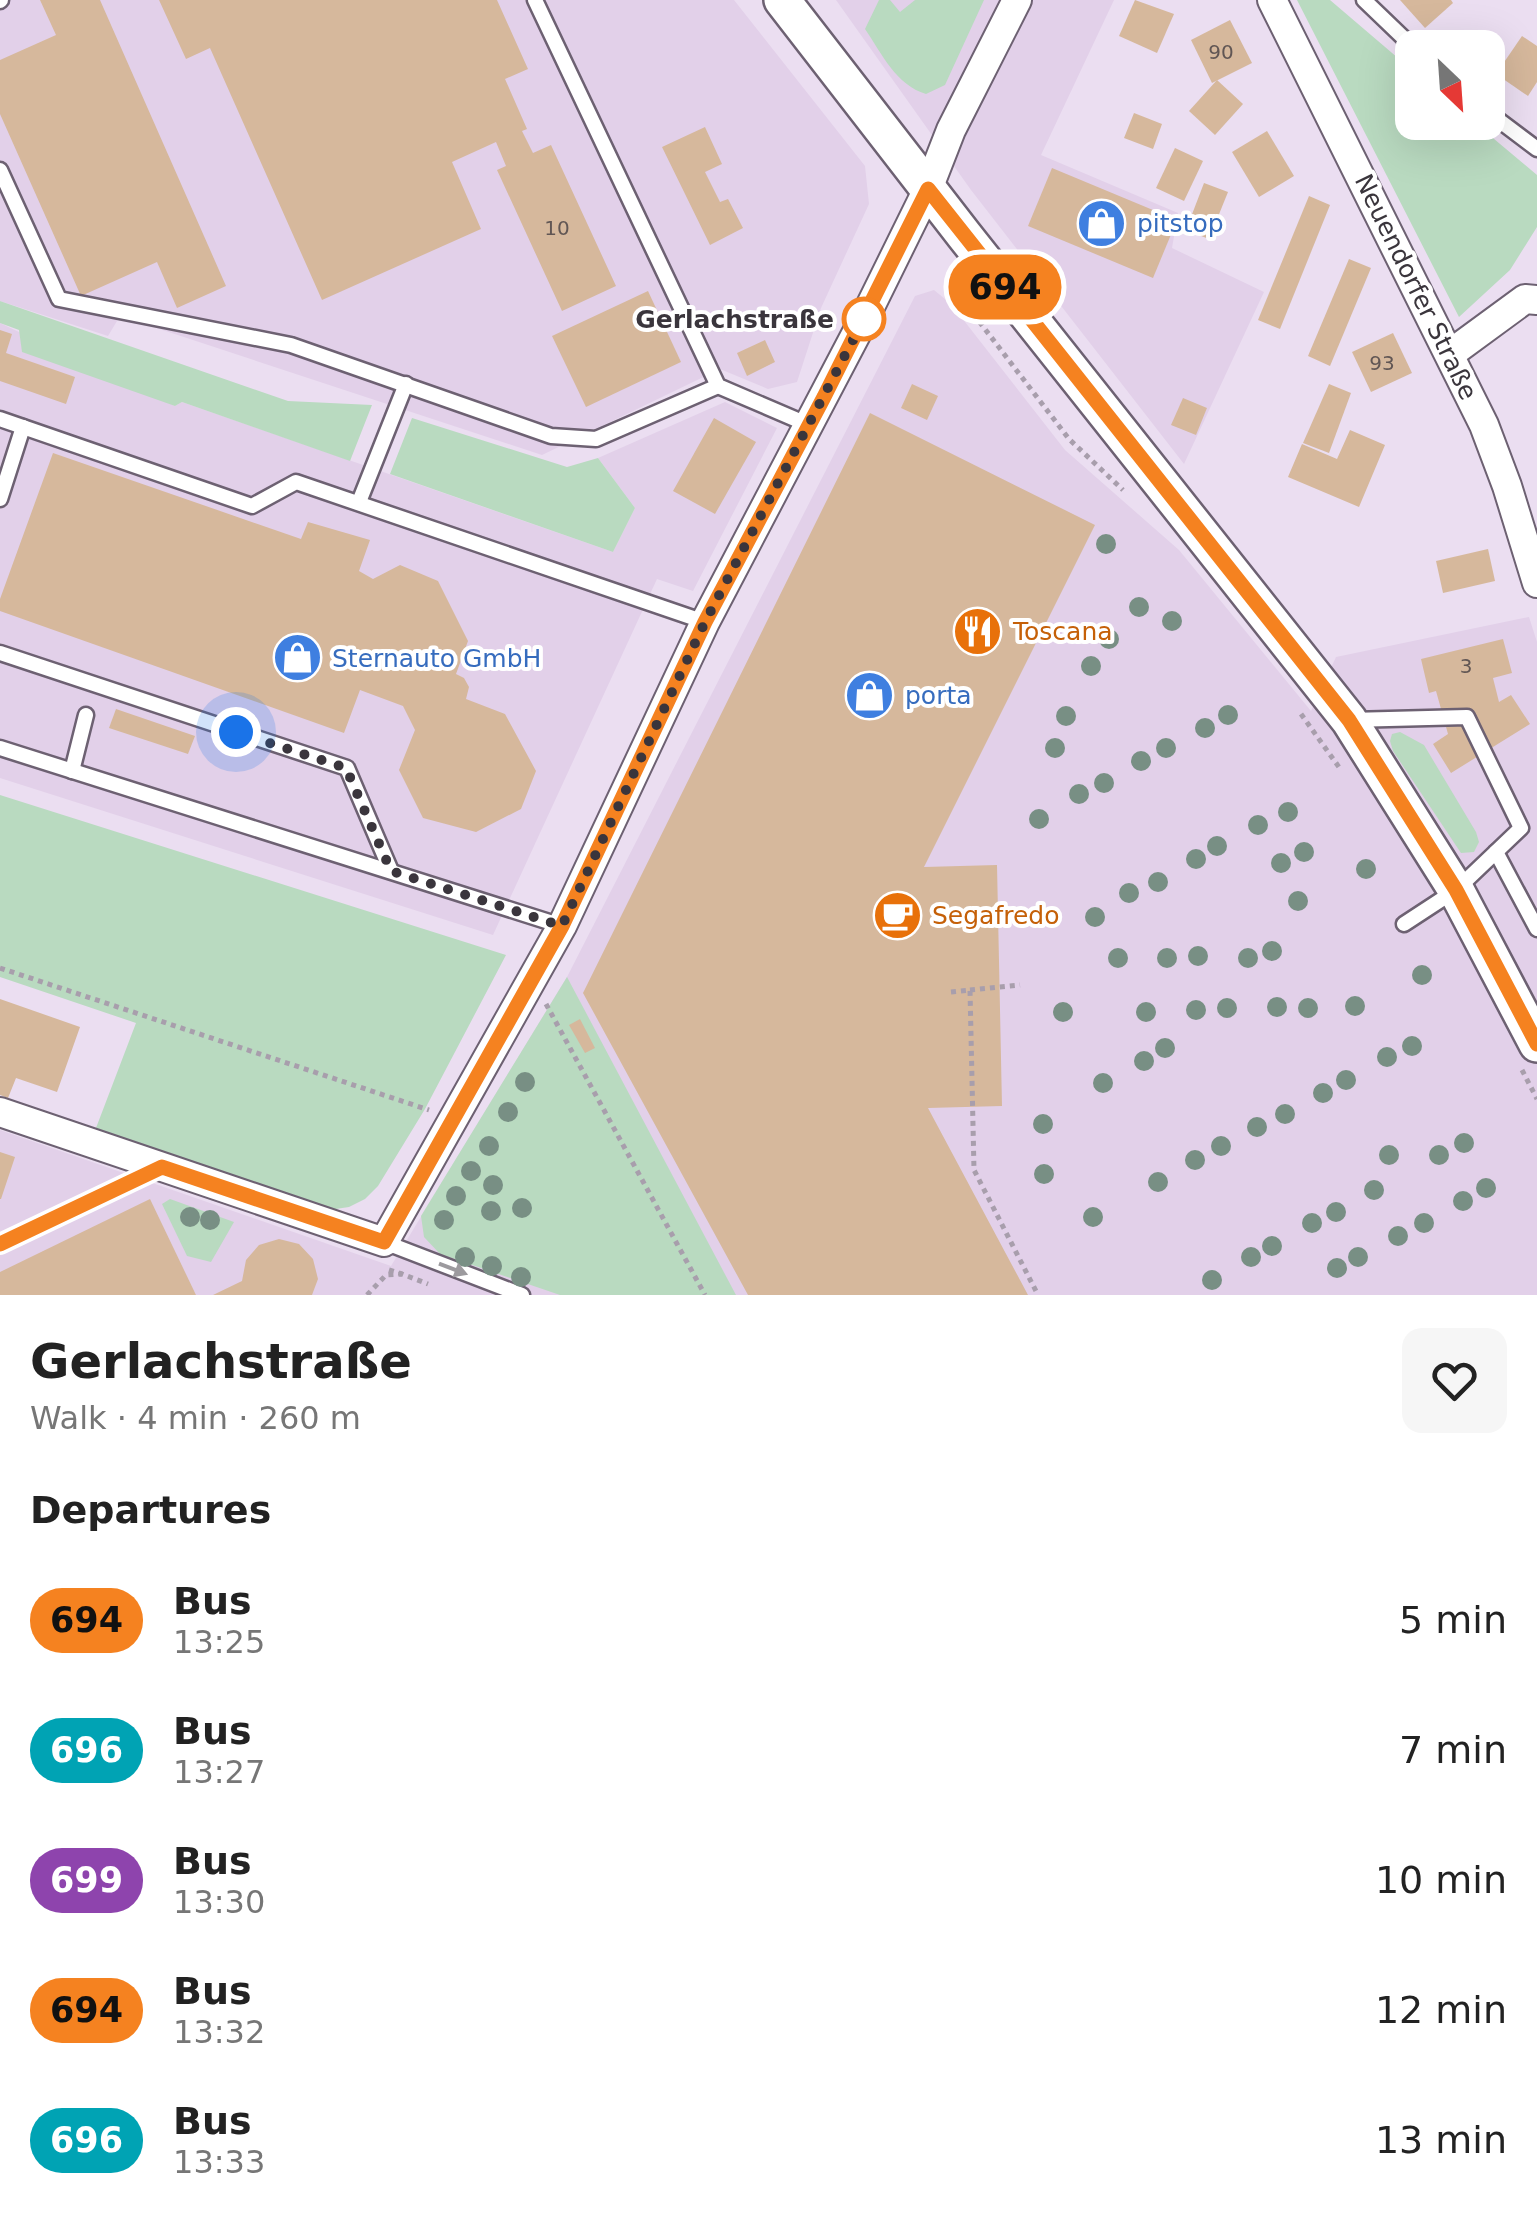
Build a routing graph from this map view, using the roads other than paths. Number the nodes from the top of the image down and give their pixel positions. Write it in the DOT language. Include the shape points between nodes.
graph roads {
  1 [pos="536,0"];
  2 [pos="782,0"];
  3 [pos="1017,0"];
  4 [pos="1272,0"];
  5 [pos="1364,0"];
  6 [pos="1395,30"];
  7 [pos="1505,124"];
  8 [pos="1537,148"];
  9 [pos="0,170"];
  10 [pos="928,189"];
  11 [pos="1533,293"];
  12 [pos="1450,354"];
  13 [pos="406,384"];
  14 [pos="718,386"];
  15 [pos="0,419"];
  16 [pos="809,425"];
  17 [pos="23,427"];
  18 [pos="0,498"];
  19 [pos="359,502"];
  20 [pos="1537,584"];
  21 [pos="705,622"];
  22 [pos="0,652"];
  23 [pos="86,715"];
  24 [pos="1349,720"];
  25 [pos="0,748"];
  26 [pos="72,771"];
  27 [pos="1521,828"];
  28 [pos="1537,839"];
  29 [pos="1496,852"];
  30 [pos="391,871"];
  31 [pos="1456,890"];
  32 [pos="1404,924"];
  33 [pos="562,926"];
  34 [pos="1537,929"];
  35 [pos="1528,1055"];
  36 [pos="0,1112"];
  37 [pos="162,1167"];
  38 [pos="0,1244"];
  39 [pos="384,1256"];
  40 [pos="522,1295"];
  1 -- 14 [label="lane"];
  2 -- 10 [label="street"];
  3 -- 10 [label="street"];
  4 -- 12 [label="street, Neuendorfer Straße"];
  5 -- 6 [label="lane"];
  7 -- 8 [label="lane"];
  9 -- 13 [label="lane" via="59,299 291,344"];
  10 -- 16 [label="street"];
  10 -- 24 [label="street"];
  11 -- 12 [label="street"];
  12 -- 20 [label="street, Neuendorfer Straße" via="1502,471"];
  13 -- 14 [label="lane" via="550,436 596,439"];
  13 -- 19 [label="lane"];
  14 -- 16 [label="lane"];
  15 -- 17 [label="lane"];
  16 -- 21 [label="street"];
  17 -- 18 [label="lane"];
  17 -- 19 [label="lane" via="252,506 296,482"];
  19 -- 21 [label="lane"];
  21 -- 33 [label="street"];
  22 -- 30 [label="lane" via="346,768"];
  23 -- 26 [label="lane"];
  24 -- 27 [label="lane" via="1467,716"];
  24 -- 31 [label="street"];
  25 -- 26 [label="lane"];
  26 -- 30 [label="lane"];
  27 -- 28 [label="lane"];
  27 -- 29 [label="lane"];
  29 -- 31 [label="lane"];
  29 -- 34 [label="lane"];
  30 -- 33 [label="lane"];
  31 -- 32 [label="lane"];
  31 -- 35 [label="street"];
  33 -- 39 [label="street"];
  36 -- 37 [label="street"];
  37 -- 38 [label="lane"];
  37 -- 39 [label="street"];
  39 -- 40 [label="lane, one-way"];
}
